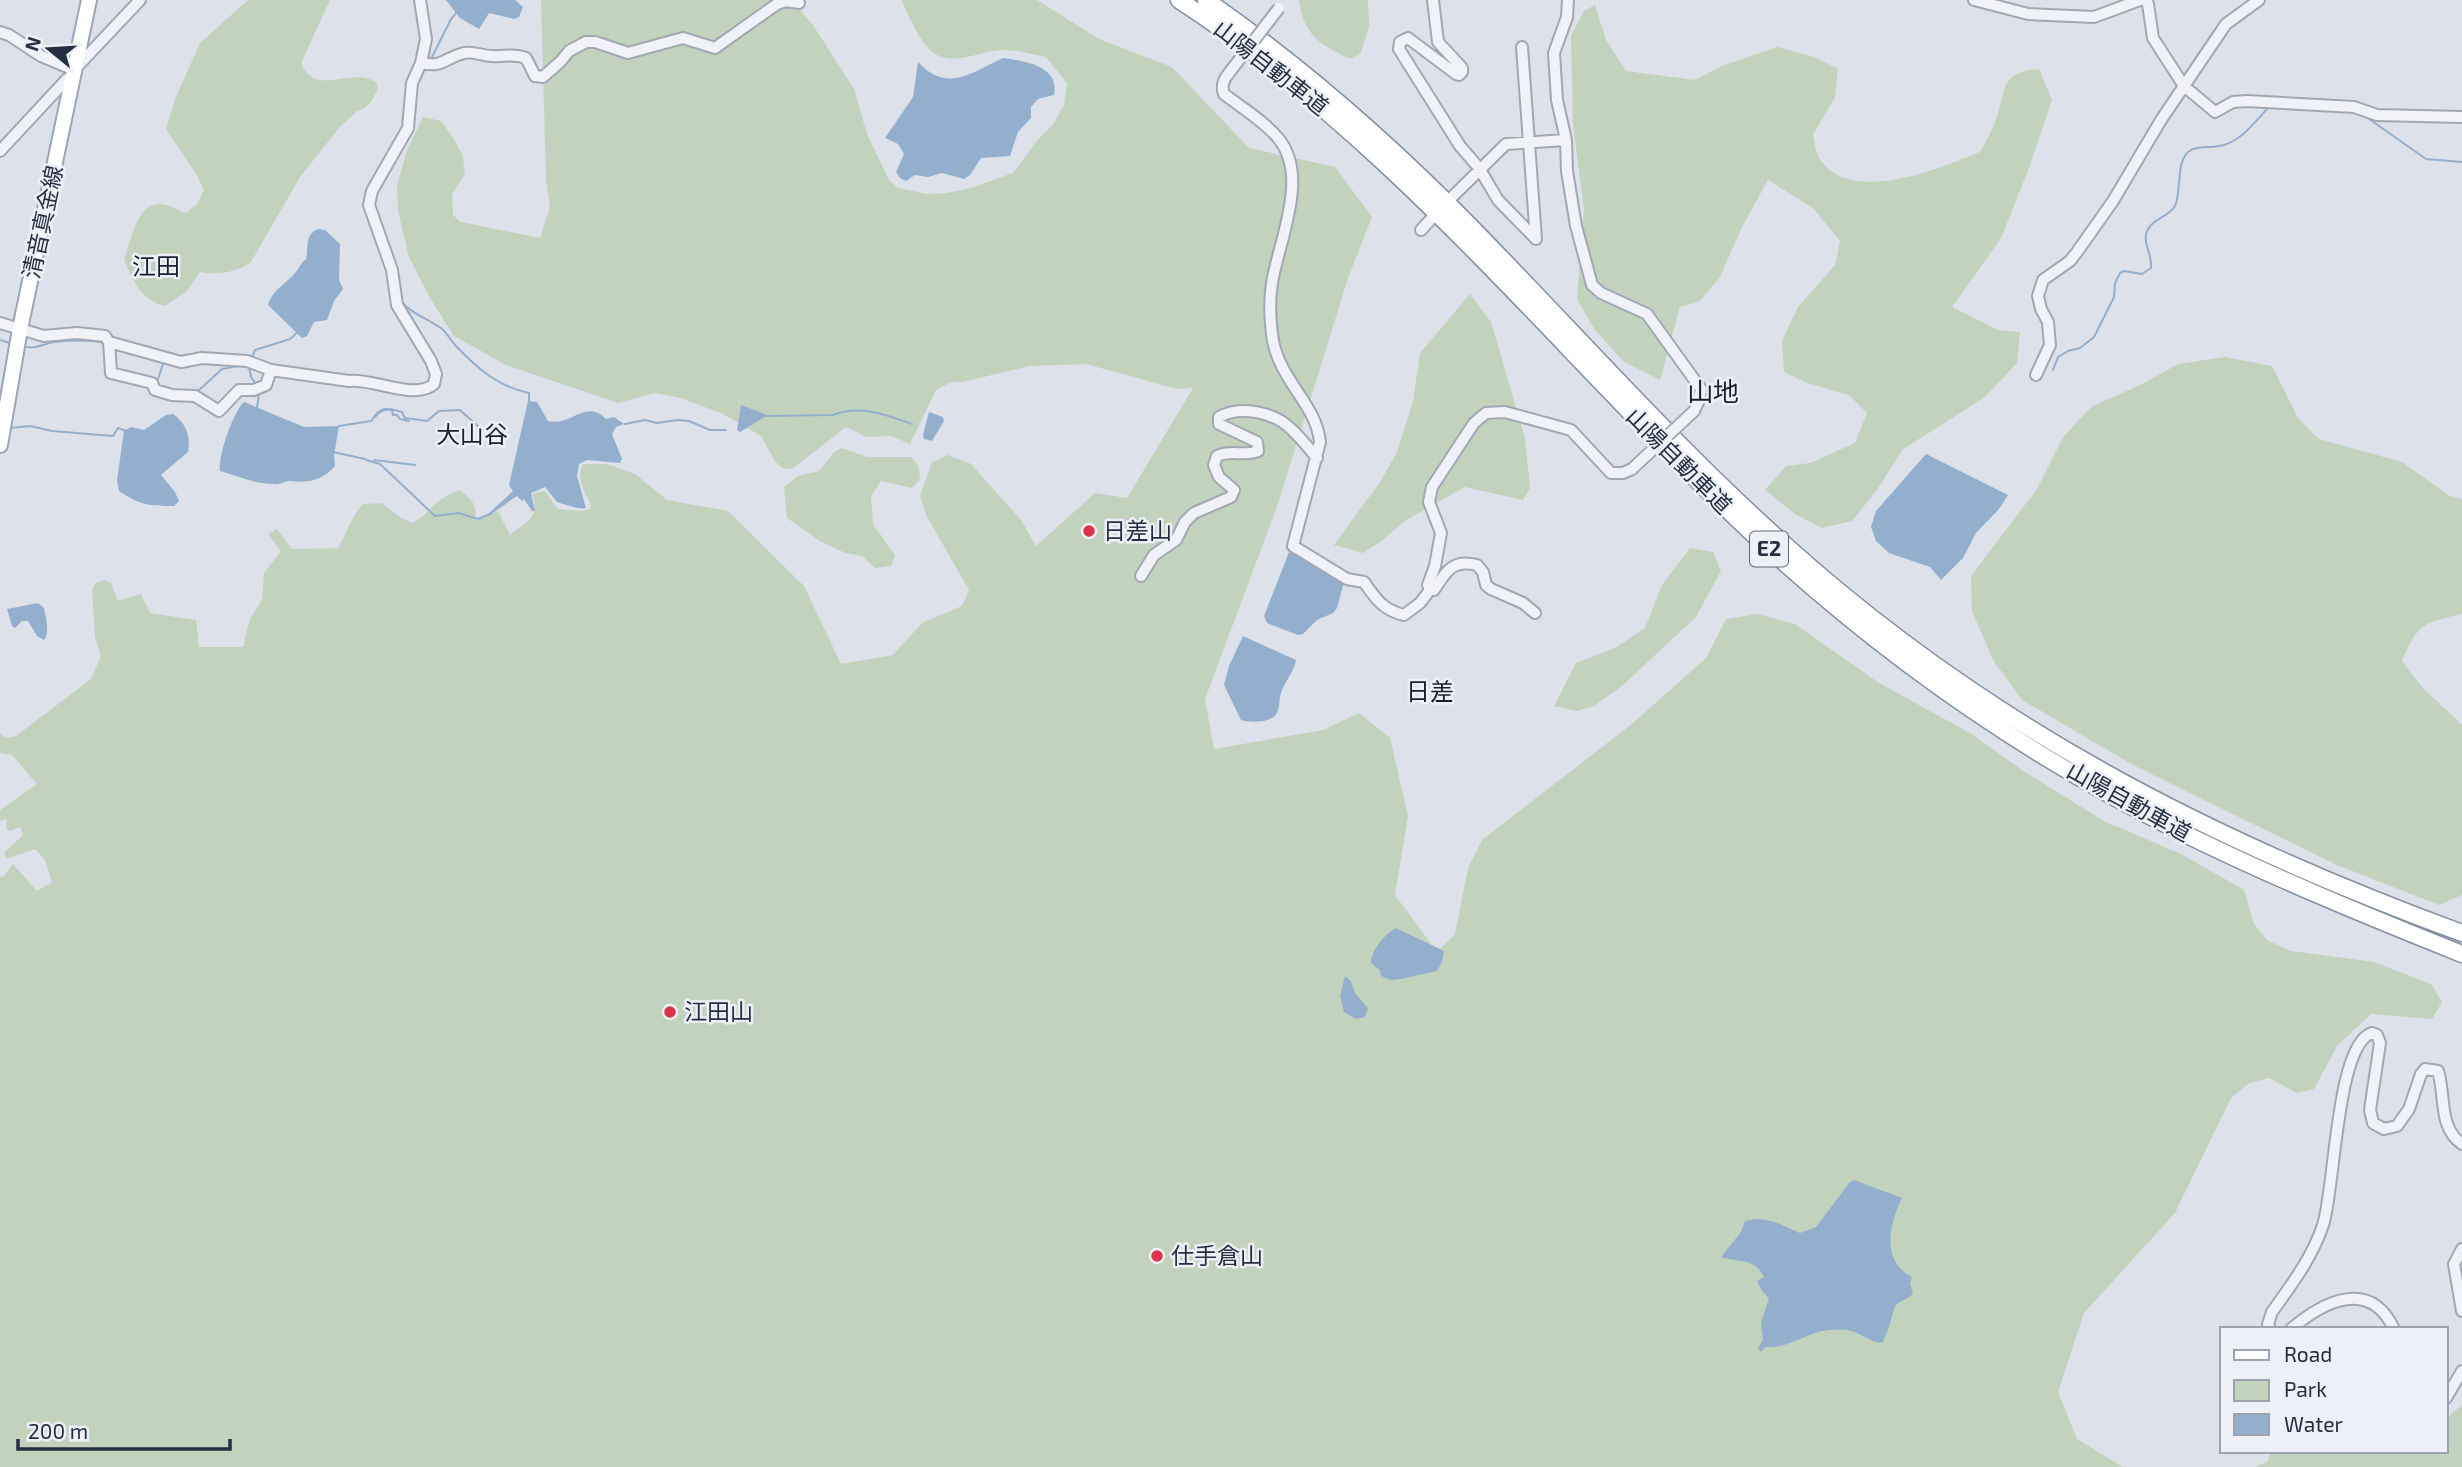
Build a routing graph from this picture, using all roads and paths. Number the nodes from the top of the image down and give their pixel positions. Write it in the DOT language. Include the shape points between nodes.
graph roads {
  1 [pos="89,0"];
  2 [pos="140,0"];
  3 [pos="420,0"];
  4 [pos="1180,0"];
  5 [pos="1206,0"];
  6 [pos="1433,0"];
  7 [pos="1568,0"];
  8 [pos="1974,0"];
  9 [pos="2142,0"];
  10 [pos="2259,0"];
  11 [pos="799,3"];
  12 [pos="1282,4"];
  13 [pos="82,31"];
  14 [pos="0,32"];
  15 [pos="100,42"];
  16 [pos="1522,47"];
  17 [pos="421,63"];
  18 [pos="73,73"];
  19 [pos="2184,86"];
  20 [pos="2462,117"];
  21 [pos="1566,140"];
  22 [pos="1530,142"];
  23 [pos="0,151"];
  24 [pos="1479,169"];
  25 [pos="1451,198"];
  26 [pos="1432,218"];
  27 [pos="1421,230"];
  28 [pos="0,323"];
  29 [pos="20,330"];
  30 [pos="109,342"];
  31 [pos="271,370"];
  32 [pos="2036,376"];
  33 [pos="5,389"];
  34 [pos="0,445"];
  35 [pos="1317,458"];
  36 [pos="1141,576"];
  37 [pos="1430,590"];
  38 [pos="1535,613"];
  39 [pos="2462,933"];
  40 [pos="2462,954"];
  41 [pos="2462,1144"];
  42 [pos="2462,1248"];
  43 [pos="2462,1311"];
  44 [pos="2269,1327"];
  45 [pos="2293,1327"];
  46 [pos="2393,1327"];
  47 [pos="2462,1371"];
  48 [pos="2448,1395"];
  1 -- 13 [label="main road, 清音真金線"];
  2 -- 15 [label="street"];
  3 -- 17 [label="street" via="426,39"];
  4 -- 40 [label="highway, 山陽自動車道 / E2" via="1334,117 1459,235 1691,475 1821,595 1931,681 2014,737 2175,829 2303,889"];
  5 -- 39 [label="highway, 山陽自動車道 / E2" via="1329,94 1397,155 1740,504 1830,584 1938,669 2031,731 2182,815 2308,873"];
  6 -- 24 [label="street" via="1438,43 1462,68 1460,75 1408,38 1400,42 1399,49"];
  7 -- 21 [label="street" via="1554,53"];
  8 -- 9 [label="street" via="2028,14 2094,17"];
  9 -- 19 [label="street" via="2148,4 2152,38"];
  10 -- 19 [label="street" via="2226,23"];
  11 -- 17 [label="street" via="777,5 715,48 683,38 628,53 586,42 569,51 543,77 535,76 526,58 517,55 491,57 472,52 435,66"];
  12 -- 35 [label="street, bridge" via="1222,88 1278,137 1293,167 1287,219 1272,281 1270,324 1280,366 1319,429"];
  13 -- 15 [label="street" via="89,43"];
  13 -- 18 [label="main road, 清音真金線"];
  14 -- 18 [label="street"];
  15 -- 18 [label="street"];
  16 -- 22 [label="street"];
  17 -- 31 [label="street" via="412,83 408,128 372,191 369,205 392,270 397,305 435,370 434,384 421,390 400,389"];
  18 -- 23 [label="street"];
  18 -- 29 [label="main road, 清音真金線"];
  19 -- 20 [label="street" via="2215,112 2233,102 2247,101 2354,107 2377,115"];
  19 -- 32 [label="street" via="2077,252 2043,280 2038,296 2048,322 2050,345"];
  21 -- 22 [label="street"];
  21 -- 37 [label="street, bridge" via="1576,226 1592,285 1647,314 1700,389 1699,400 1694,411 1623,473 1611,472 1571,430 1505,412 1486,413 1474,423 1432,486 1429,502 1441,533"];
  22 -- 24 [label="street" via="1506,144"];
  22 -- 24 [label="street" via="1536,239 1498,200"];
  24 -- 25 [label="street"];
  26 -- 27 [label="street"];
  28 -- 29 [label="street"];
  29 -- 30 [label="street" via="44,336 105,336"];
  29 -- 33 [label="main road, 清音真金線"];
  30 -- 31 [label="street" via="181,362 236,360"];
  30 -- 31 [label="street" via="111,373 152,383 162,392 195,396 219,411 239,390 266,385"];
  33 -- 34 [label="main road, 清音真金線"];
  35 -- 36 [label="street" via="1290,427 1276,419 1251,411 1219,417 1219,424 1257,442 1258,451 1217,456 1214,465 1234,491 1231,497 1194,513 1176,540 1154,555"];
  35 -- 37 [label="street" via="1293,546 1347,579 1364,582 1380,606 1392,612 1404,615"];
  37 -- 38 [label="street" via="1463,562 1477,565 1486,585"];
  41 -- 44 [label="street" via="2447,1126 2441,1079 2433,1069 2421,1074 2409,1110 2397,1126 2384,1129 2373,1123 2370,1110 2379,1043 2377,1035 2365,1035 2346,1078 2325,1221 2310,1256 2272,1312"];
  42 -- 43 [label="street" via="2454,1264"];
  45 -- 46 [label="street" via="2324,1305 2357,1299 2377,1304"];
  47 -- 48 [label="street"];
}
